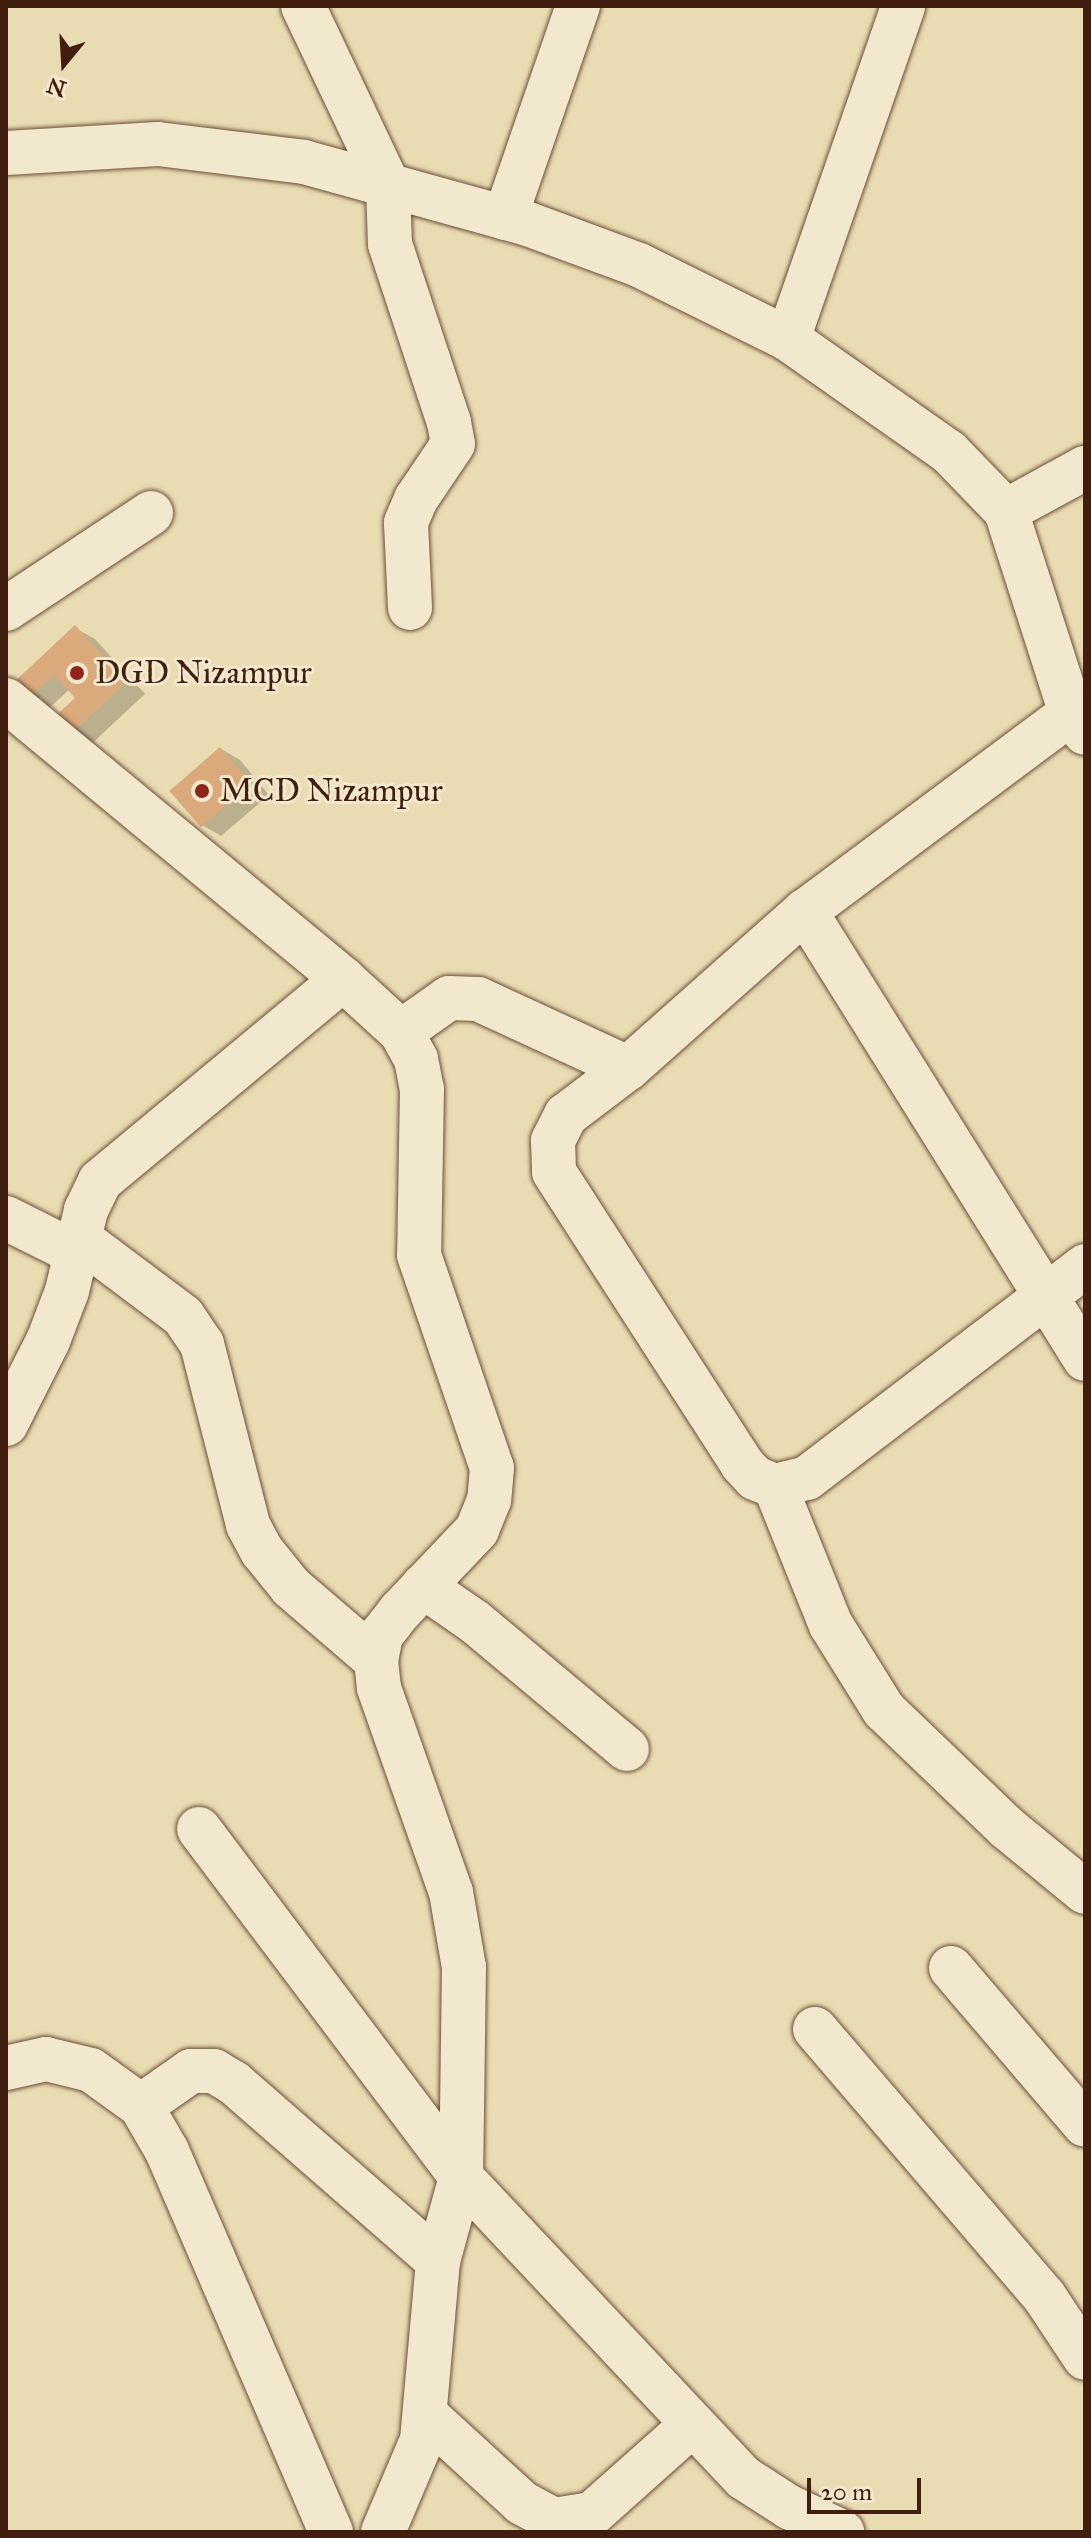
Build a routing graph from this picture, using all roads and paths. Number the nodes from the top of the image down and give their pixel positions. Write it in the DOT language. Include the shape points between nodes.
graph roads {
  1 [pos="303,6"];
  2 [pos="578,6"];
  3 [pos="903,6"];
  4 [pos="6,153"];
  5 [pos="388,185"];
  6 [pos="505,218"];
  7 [pos="788,339"];
  8 [pos="1085,468"];
  9 [pos="1006,511"];
  10 [pos="151,513"];
  11 [pos="410,608"];
  12 [pos="6,609"];
  13 [pos="6,700"];
  14 [pos="1078,723"];
  15 [pos="805,911"];
  16 [pos="343,979"];
  17 [pos="401,1032"];
  18 [pos="628,1068"];
  19 [pos="6,1218"];
  20 [pos="78,1246"];
  21 [pos="1085,1266"];
  22 [pos="1042,1297"];
  23 [pos="1085,1359"];
  24 [pos="6,1424"];
  25 [pos="775,1486"];
  26 [pos="423,1586"];
  27 [pos="376,1660"];
  28 [pos="627,1749"];
  29 [pos="199,1829"];
  30 [pos="1085,1892"];
  31 [pos="951,1968"];
  32 [pos="815,2029"];
  33 [pos="6,2068"];
  34 [pos="141,2106"];
  35 [pos="1085,2125"];
  36 [pos="461,2177"];
  37 [pos="438,2261"];
  38 [pos="1085,2358"];
  39 [pos="426,2415"];
  40 [pos="693,2424"];
  41 [pos="331,2532"];
  42 [pos="383,2532"];
  43 [pos="842,2532"];
  1 -- 5 [label="street"];
  2 -- 6 [label="street"];
  3 -- 7 [label="street"];
  4 -- 5 [label="street" via="158,144 304,162"];
  5 -- 6 [label="street"];
  5 -- 11 [label="street" via="390,244 453,444 406,523"];
  6 -- 7 [label="street" via="639,265"];
  7 -- 9 [label="street" via="949,452"];
  8 -- 9 [label="street"];
  9 -- 14 [label="street"];
  10 -- 12 [label="street"];
  13 -- 16 [label="street"];
  14 -- 15 [label="street"];
  15 -- 18 [label="street"];
  15 -- 22 [label="street"];
  16 -- 17 [label="street"];
  16 -- 20 [label="street" via="100,1181"];
  17 -- 18 [label="street" via="449,998 478,999"];
  17 -- 26 [label="street" via="416,1059 422,1089 417,1207 425,1284 492,1468 489,1500 477,1530"];
  18 -- 25 [label="street" via="566,1115 553,1141 554,1172 742,1464 755,1478"];
  19 -- 20 [label="street"];
  20 -- 24 [label="street" via="48,1341"];
  20 -- 27 [label="street" via="183,1316 202,1344 248,1525 262,1551 291,1587"];
  21 -- 22 [label="street"];
  22 -- 23 [label="street"];
  22 -- 25 [label="street" via="807,1478"];
  25 -- 30 [label="street" via="831,1625 884,1710 1006,1827"];
  26 -- 27 [label="street" via="381,1635"];
  26 -- 28 [label="street" via="475,1622"];
  27 -- 36 [label="street" via="379,1688 461,1931"];
  29 -- 36 [label="street"];
  31 -- 35 [label="street"];
  32 -- 38 [label="street" via="1044,2296"];
  33 -- 34 [label="street" via="46,2059 91,2070"];
  34 -- 37 [label="street" via="191,2071 214,2071"];
  34 -- 41 [label="street" via="167,2151"];
  36 -- 37 [label="street"];
  36 -- 40 [label="street"];
  37 -- 39 [label="street"];
  39 -- 40 [label="street" via="522,2503 554,2520 592,2514"];
  39 -- 42 [label="street" via="408,2481"];
  40 -- 43 [label="street" via="744,2478"];
}
